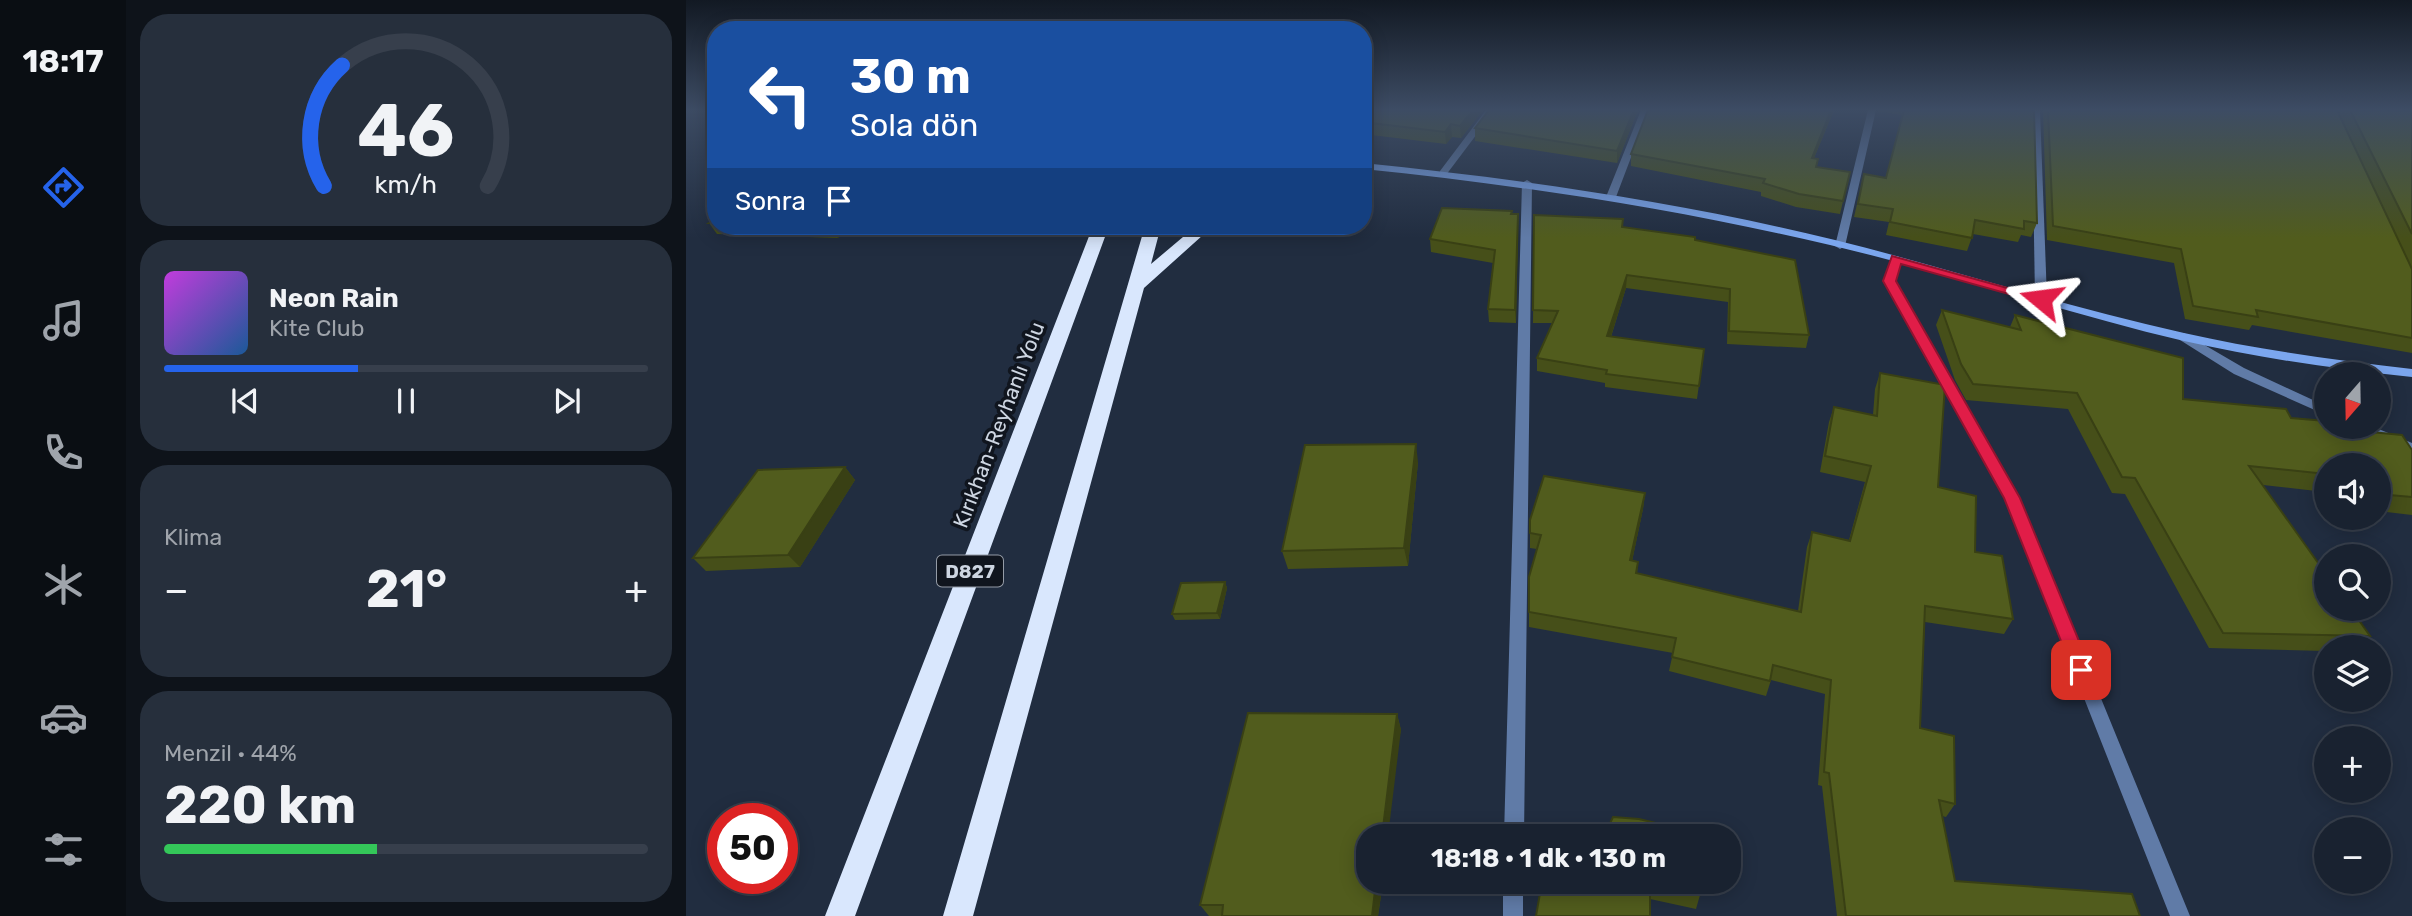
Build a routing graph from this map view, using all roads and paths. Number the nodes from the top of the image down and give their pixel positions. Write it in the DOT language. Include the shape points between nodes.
graph roads {
  1 [pos="1458,153"];
  2 [pos="1628,153"];
  3 [pos="1862,153"];
  4 [pos="2037,153"];
  5 [pos="1372,167"];
  6 [pos="1443,173"];
  7 [pos="1527,183"];
  8 [pos="1611,197"];
  9 [pos="1098,235"];
  10 [pos="1151,235"];
  11 [pos="1195,235"];
  12 [pos="1840,246"];
  13 [pos="1897,259"];
  14 [pos="1137,285"];
  15 [pos="2041,299"];
  16 [pos="2184,337"];
  17 [pos="2412,373"];
  18 [pos="2314,405"];
  19 [pos="2389,439"];
  20 [pos="2407,447"];
  21 [pos="2412,459"];
  22 [pos="1514,824"];
  23 [pos="1513,894"];
  24 [pos="840,916"];
  25 [pos="958,916"];
  26 [pos="1513,916"];
  27 [pos="2180,916"];
  1 -- 6 [label="street"];
  2 -- 8 [label="street"];
  3 -- 12 [label="street"];
  4 -- 15 [label="street"];
  5 -- 6 [label="main road"];
  6 -- 7 [label="main road"];
  7 -- 8 [label="main road"];
  7 -- 22 [label="street"];
  8 -- 12 [label="main road"];
  9 -- 24 [label="highway, Kırıkhan-Reyhanlı Yolu / D827"];
  10 -- 14 [label="highway"];
  11 -- 14 [label="highway"];
  12 -- 13 [label="main road"];
  13 -- 15 [label="main road"];
  13 -- 27 [label="street" via="1889,281 2012,498"];
  14 -- 25 [label="highway"];
  15 -- 16 [label="main road"];
  16 -- 17 [label="main road" via="2335,365"];
  16 -- 18 [label="street" via="2239,371"];
  19 -- 20 [label="street"];
  20 -- 21 [label="street"];
  23 -- 26 [label="street"];
}
